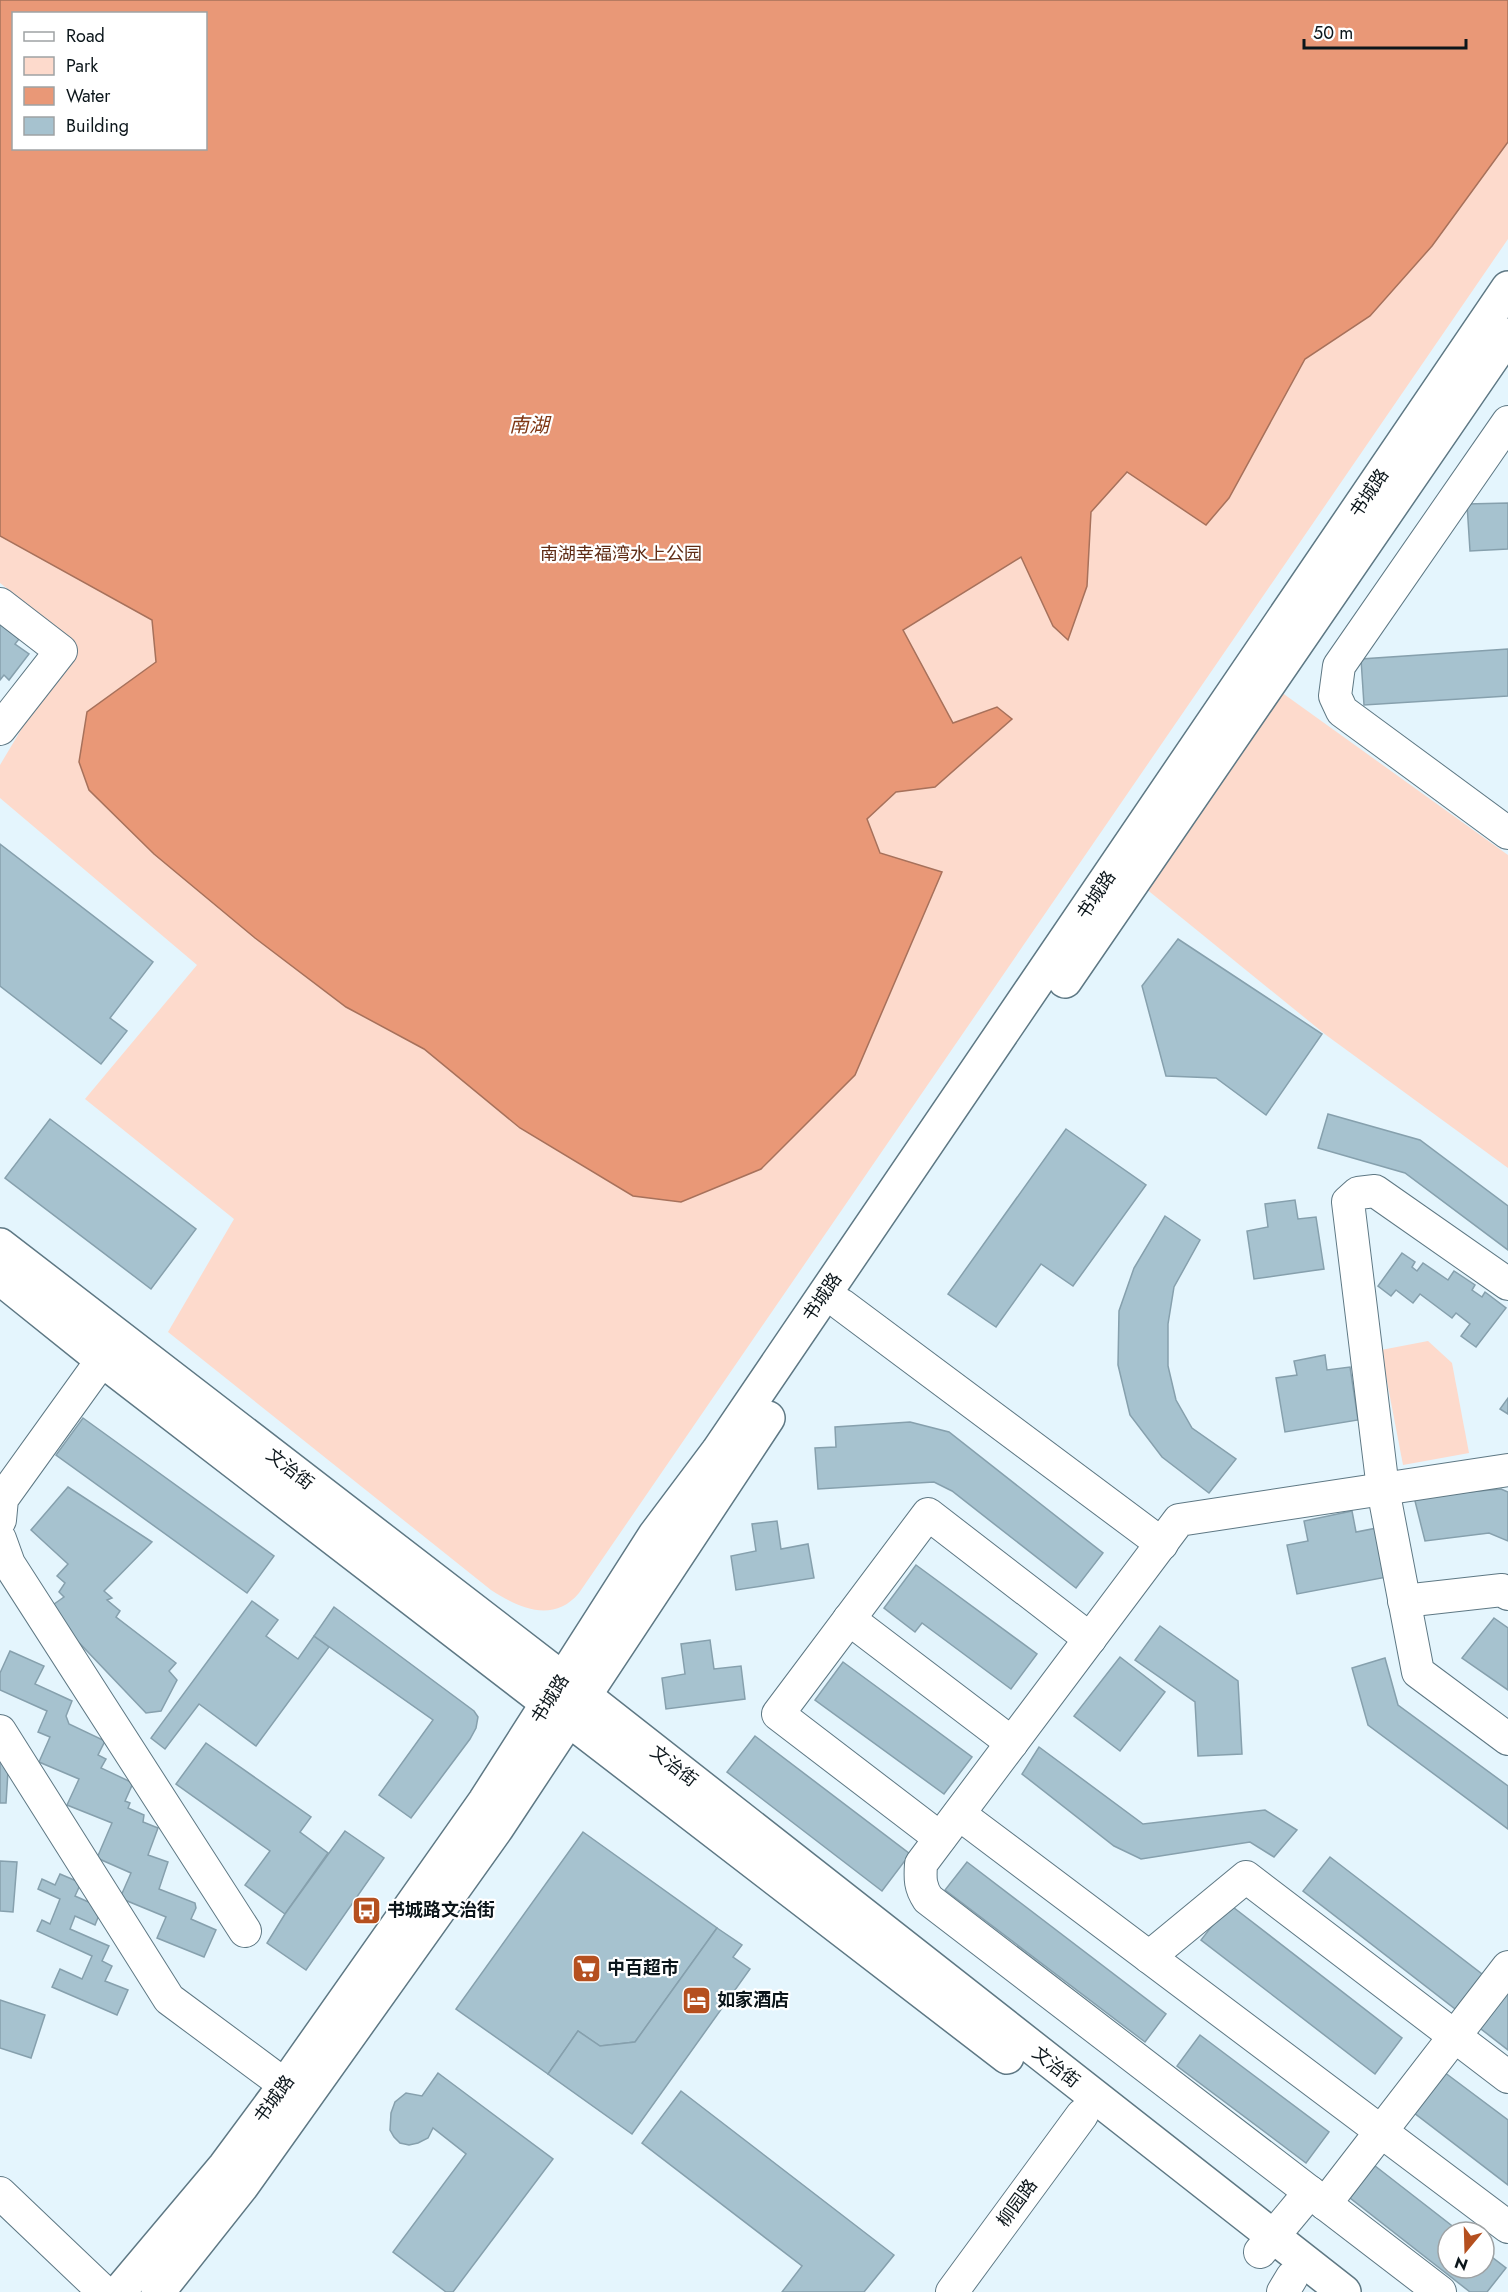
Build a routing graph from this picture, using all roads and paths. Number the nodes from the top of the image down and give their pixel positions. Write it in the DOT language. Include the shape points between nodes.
graph roads {
  1 [pos="1508,288"];
  2 [pos="1508,335"];
  3 [pos="1508,422"];
  4 [pos="0,604"];
  5 [pos="0,729"];
  6 [pos="1508,833"];
  7 [pos="0,1245"];
  8 [pos="0,1278"];
  9 [pos="1508,1284"];
  10 [pos="842,1305"];
  11 [pos="102,1360"];
  12 [pos="1508,1470"];
  13 [pos="1383,1489"];
  14 [pos="0,1520"];
  15 [pos="0,1539"];
  16 [pos="1161,1544"];
  17 [pos="1508,1594"];
  18 [pos="1404,1601"];
  19 [pos="849,1619"];
  20 [pos="1090,1639"];
  21 [pos="566,1699"];
  22 [pos="0,1731"];
  23 [pos="1508,1739"];
  24 [pos="1012,1743"];
  25 [pos="950,1826"];
  26 [pos="245,1931"];
  27 [pos="1149,1957"];
  28 [pos="1508,1967"];
  29 [pos="1455,2036"];
  30 [pos="1508,2077"];
  31 [pos="285,2085"];
  32 [pos="1082,2115"];
  33 [pos="1381,2131"];
  34 [pos="0,2193"];
  35 [pos="1317,2198"];
  36 [pos="1508,2226"];
  37 [pos="1267,2244"];
  38 [pos="1295,2287"];
  39 [pos="104,2292"];
  40 [pos="119,2292"];
  41 [pos="158,2292"];
  42 [pos="952,2292"];
  43 [pos="1344,2292"];
  44 [pos="1440,2292"];
  1 -- 21 [label="main road, 书城路" via="718,1450 656,1534"];
  2 -- 10 [label="main road, 书城路"];
  3 -- 6 [label="street" via="1339,666 1335,696 1342,711"];
  4 -- 5 [label="street" via="61,651"];
  7 -- 21 [label="main road, 文治街"];
  8 -- 11 [label="main road, 文治街"];
  9 -- 13 [label="street" via="1375,1191 1358,1193 1348,1202"];
  10 -- 16 [label="street"];
  10 -- 21 [label="main road, 书城路"];
  11 -- 14 [label="street" via="2,1499"];
  11 -- 21 [label="main road, 文治街"];
  12 -- 13 [label="street"];
  13 -- 16 [label="street" via="1179,1520"];
  13 -- 18 [label="street"];
  15 -- 26 [label="street" via="9,1564"];
  16 -- 20 [label="street"];
  17 -- 18 [label="street" via="1502,1590"];
  18 -- 23 [label="street" via="1418,1672"];
  19 -- 20 [label="street" via="928,1514"];
  19 -- 24 [label="street"];
  19 -- 25 [label="street" via="778,1714"];
  20 -- 24 [label="street"];
  21 -- 31 [label="main road, 书城路" via="485,1801"];
  21 -- 32 [label="main road, 文治街"];
  21 -- 37 [label="main road, 文治街"];
  21 -- 41 [label="main road, 书城路" via="498,1828 242,2186"];
  22 -- 31 [label="street" via="169,1999"];
  24 -- 25 [label="street"];
  25 -- 27 [label="street"];
  25 -- 35 [label="street" via="921,1864 921,1888 928,1899"];
  27 -- 29 [label="street" via="1246,1877"];
  27 -- 33 [label="street"];
  28 -- 29 [label="street"];
  29 -- 30 [label="street"];
  29 -- 33 [label="street"];
  31 -- 40 [label="main road, 书城路" via="225,2166"];
  32 -- 37 [label="main road, 文治街"];
  32 -- 42 [label="street, 柳园路"];
  33 -- 35 [label="street"];
  33 -- 36 [label="street"];
  34 -- 39 [label="street"];
  35 -- 37 [label="street"];
  35 -- 44 [label="street"];
  37 -- 38 [label="main road, 文治街"];
  37 -- 43 [label="main road, 文治街"];
}
